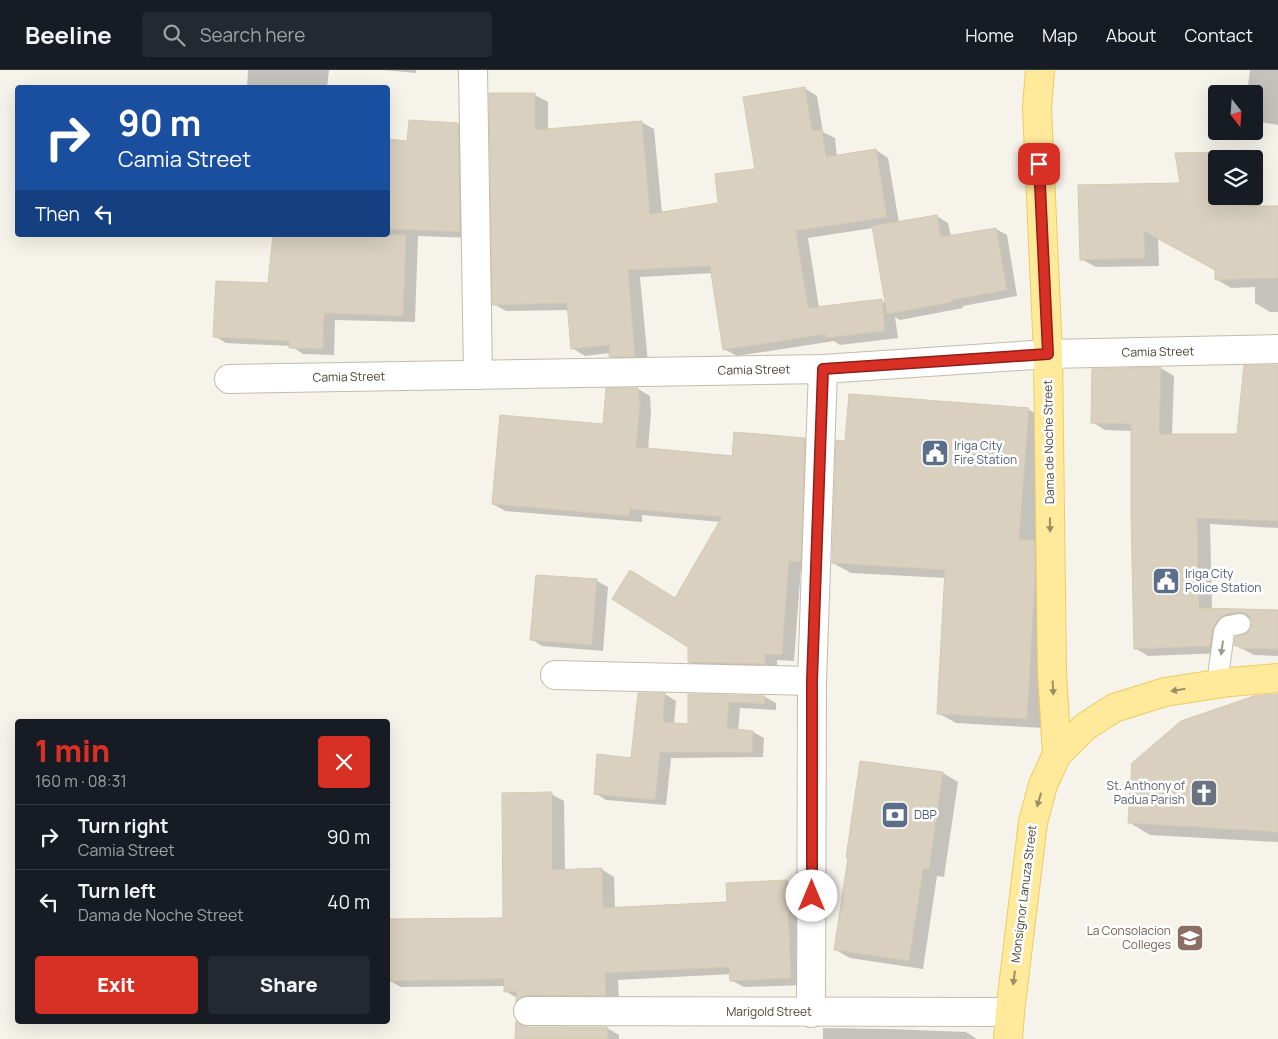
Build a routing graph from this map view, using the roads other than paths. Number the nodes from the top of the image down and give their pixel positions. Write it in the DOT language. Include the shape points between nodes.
graph roads {
  1 [pos="472,70"];
  2 [pos="1040,70"];
  3 [pos="1278,349"];
  4 [pos="1048,354"];
  5 [pos="823,369"];
  6 [pos="478,376"];
  7 [pos="230,379"];
  8 [pos="1240,624"];
  9 [pos="555,675"];
  10 [pos="1278,678"];
  11 [pos="812,681"];
  12 [pos="1217,684"];
  13 [pos="1057,754"];
  14 [pos="528,1011"];
  15 [pos="1010,1012"];
  16 [pos="811,1013"];
  17 [pos="1008,1039"];
  1 -- 6 [label="street"];
  2 -- 4 [label="main road, Dama de Noche Street" via="1037,108"];
  3 -- 4 [label="street, Camia Street"];
  4 -- 5 [label="street, Camia Street"];
  4 -- 13 [label="main road, Dama de Noche Street, one-way" via="1052,672"];
  5 -- 6 [label="street, Camia Street"];
  5 -- 11 [label="street"];
  6 -- 7 [label="street, Camia Street"];
  8 -- 12 [label="lane, one-way" via="1228,626 1224,632"];
  9 -- 11 [label="street"];
  10 -- 12 [label="main road, Monsignor Lanuza Street"];
  11 -- 16 [label="street"];
  12 -- 13 [label="main road, Monsignor Lanuza Street, one-way" via="1165,692 1114,708 1086,726"];
  13 -- 15 [label="main road, Monsignor Lanuza Street, one-way" via="1032,822"];
  14 -- 16 [label="street, Marigold Street"];
  15 -- 16 [label="street, Marigold Street"];
  15 -- 17 [label="main road, Monsignor Lanuza Street"];
}
